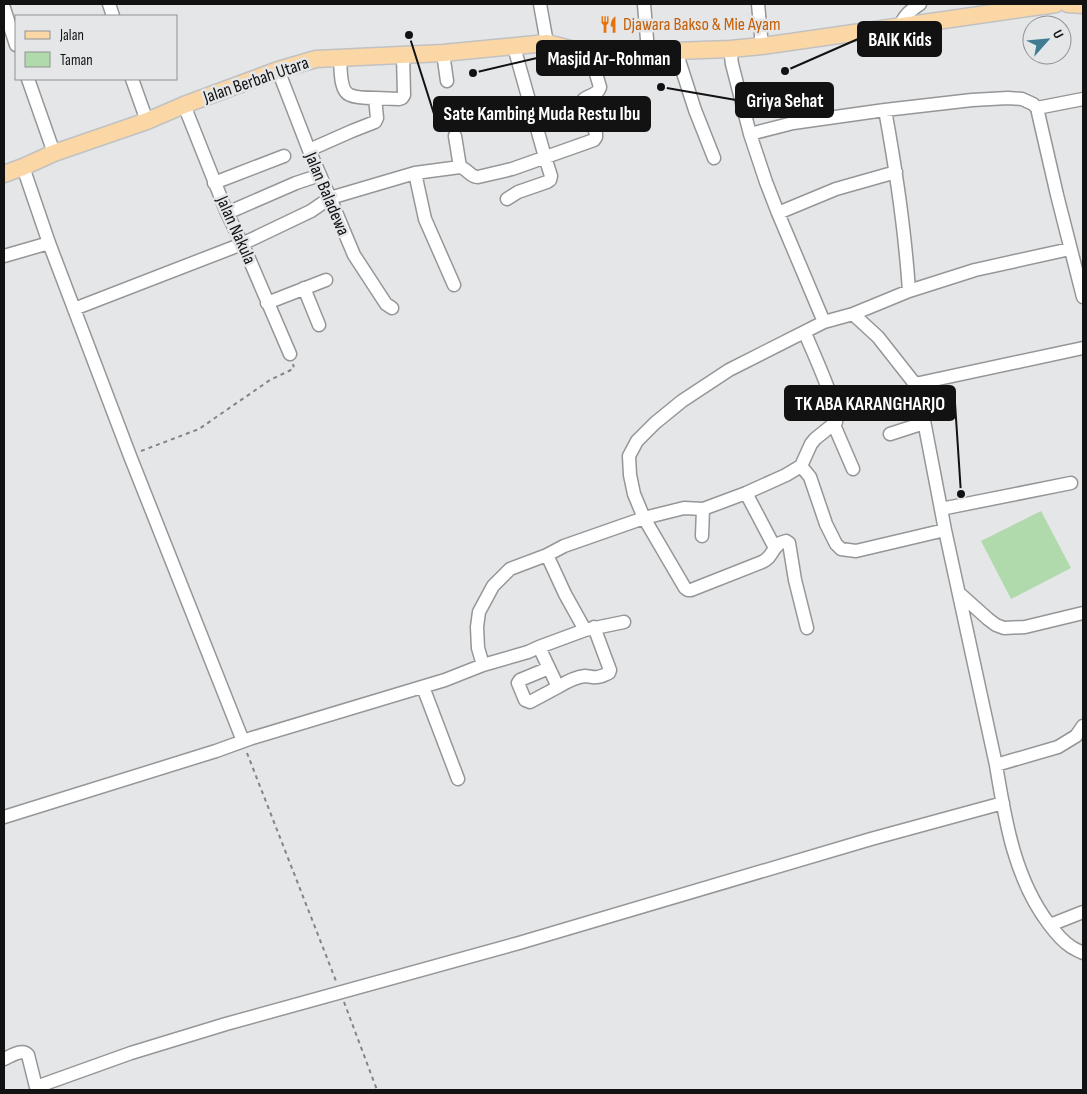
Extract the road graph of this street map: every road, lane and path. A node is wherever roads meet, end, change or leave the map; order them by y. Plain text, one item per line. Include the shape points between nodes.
1 (540, 4) edge
2 (644, 4) edge
3 (758, 4) edge
4 (920, 4) edge
5 (1056, 4) edge
6 (1068, 4) edge
7 (1083, 6) edge
8 (4, 8) edge
9 (900, 26) junction
10 (15, 42) edge
11 (547, 44) junction
12 (762, 46) junction
13 (514, 47) junction
14 (730, 49) junction
15 (648, 51) junction
16 (676, 51) junction
17 (443, 53) junction
18 (590, 54) junction
19 (403, 55) junction
20 (340, 57) junction
21 (278, 70) junction
22 (28, 80) edge
23 (132, 80) edge
24 (447, 81) dead end
25 (375, 98) junction
26 (1083, 99) edge
27 (184, 105) junction
28 (1037, 108) junction
29 (885, 110) junction
30 (147, 121) junction
31 (750, 134) junction
32 (455, 136) dead end
33 (308, 150) junction
34 (54, 153) junction
35 (284, 156) dead end
36 (545, 157) junction
37 (714, 158) dead end
38 (23, 167) junction
39 (460, 167) junction
40 (896, 172) junction
41 (415, 173) junction
42 (4, 174) edge
43 (320, 175) junction
44 (214, 183) junction
45 (330, 198) junction
46 (507, 199) dead end
47 (227, 213) junction
48 (778, 213) junction
49 (49, 243) junction
50 (242, 244) junction
51 (1076, 255) edge
52 (4, 256) edge
53 (326, 280) dead end
54 (454, 285) dead end
55 (304, 288) junction
56 (909, 291) junction
57 (1083, 297) edge
58 (267, 302) junction
59 (392, 308) dead end
60 (74, 309) junction
61 (853, 314) junction
62 (824, 322) junction
63 (318, 325) dead end
64 (805, 333) junction
65 (1083, 348) edge
66 (290, 354) joint
67 (916, 384) junction
68 (924, 423) junction
69 (834, 425) junction
70 (890, 434) dead end
71 (130, 456) junction
72 (802, 466) junction
73 (853, 469) dead end
74 (1071, 484) dead end
75 (746, 492) junction
76 (703, 509) junction
77 (941, 510) junction
78 (644, 518) junction
79 (945, 530) junction
80 (702, 536) dead end
81 (775, 548) junction
82 (547, 555) junction
83 (958, 592) junction
84 (1083, 613) edge
85 (624, 622) dead end
86 (807, 628) dead end
87 (590, 629) junction
88 (539, 646) junction
89 (483, 665) junction
90 (549, 668) junction
91 (422, 687) junction
92 (558, 687) junction
93 (1083, 726) edge
94 (243, 741) junction
95 (996, 765) junction
96 (458, 779) dead end
97 (1002, 803) junction
98 (4, 817) edge
99 (1083, 912) edge
100 (1050, 925) junction
101 (1083, 953) edge
102 (341, 993) junction
103 (4, 1059) edge
104 (377, 1090) edge

1 - 11 street
2 - 15 street
3 - 12 street
4 - 9 street via 903,18
5 - 9 main road, Jalan Berbah Utara
6 - 7 main road
8 - 10 street
9 - 12 main road, Jalan Berbah Utara
11 - 13 main road, Jalan Berbah Utara
11 - 18 main road, Jalan Berbah Utara
12 - 14 main road, Jalan Berbah Utara
13 - 17 main road, Jalan Berbah Utara
13 - 36 street
14 - 16 main road, Jalan Berbah Utara
14 - 31 street
15 - 16 main road, Jalan Berbah Utara
15 - 18 main road, Jalan Berbah Utara
16 - 37 street
17 - 19 main road, Jalan Berbah Utara
17 - 24 street
18 - 36 street via 600,87 584,102 596,137
19 - 20 main road, Jalan Berbah Utara
19 - 25 street via 403,96 399,99
20 - 21 main road, Jalan Berbah Utara via 316,59
20 - 25 street via 346,92 350,96
21 - 27 main road, Jalan Berbah Utara
21 - 33 street, Jalan Baladewa
22 - 34 street
23 - 30 street
25 - 33 street via 375,122
26 - 28 street
27 - 30 main road, Jalan Berbah Utara
27 - 44 street, Jalan Nakula
28 - 29 street via 1028,101 1008,98
28 - 51 street
29 - 31 street via 793,123
29 - 40 street
30 - 34 main road, Jalan Berbah Utara
31 - 48 street
32 - 39 street
33 - 43 street, Jalan Baladewa
34 - 38 main road, Jalan Berbah Utara
35 - 44 street
36 - 39 street via 478,177
36 - 46 street via 552,176 550,180
38 - 42 main road, Jalan Berbah Utara
38 - 49 street
39 - 41 street
40 - 48 street via 836,189
40 - 56 street
41 - 45 street
41 - 54 street via 425,219
43 - 45 street, Jalan Baladewa
43 - 47 street
44 - 47 street, Jalan Nakula
45 - 50 street via 311,211
45 - 59 street, Jalan Baladewa via 354,255 386,304
47 - 50 street, Jalan Nakula
48 - 62 street
49 - 52 street
49 - 60 street
50 - 58 street, Jalan Nakula
50 - 60 street
51 - 56 street via 975,270
51 - 57 street
53 - 55 street
55 - 58 street
55 - 63 street
56 - 61 street
58 - 66 street, Jalan Nakula
60 - 71 street
61 - 62 street
61 - 67 street via 878,337
62 - 64 street
64 - 69 street via 833,402 838,419
64 - 78 street via 729,370 682,401 637,441 629,456 630,475
65 - 67 street
66 - 71 path via 293,369 270,380 199,429
67 - 68 street
68 - 70 street
68 - 77 street
69 - 72 street via 811,444
69 - 73 street
71 - 94 street
72 - 75 street
72 - 79 street via 810,477 826,524 841,549 856,551
74 - 77 street
75 - 76 street
75 - 81 street
76 - 78 street via 684,508
76 - 80 street
77 - 79 street
78 - 81 street via 688,590 762,562
78 - 82 street
79 - 83 street
81 - 86 street via 780,543 789,543
82 - 87 street via 565,594
82 - 89 street via 510,569 493,586 483,603 477,627
83 - 84 street via 988,619 1004,628 1025,627
83 - 95 street
85 - 87 street
87 - 88 street
87 - 92 street via 609,673 596,678 581,677
88 - 89 street
88 - 90 street
89 - 91 street
90 - 92 street
90 - 92 street via 520,680 518,683 525,700 530,702
91 - 94 street
91 - 96 street
93 - 95 street via 1076,736 1058,747
94 - 98 street
94 - 102 path
95 - 97 street
97 - 100 street via 1023,877
97 - 102 street
99 - 100 street
100 - 101 street via 1057,935
102 - 103 street via 131,1053 36,1087 26,1052
102 - 104 path

